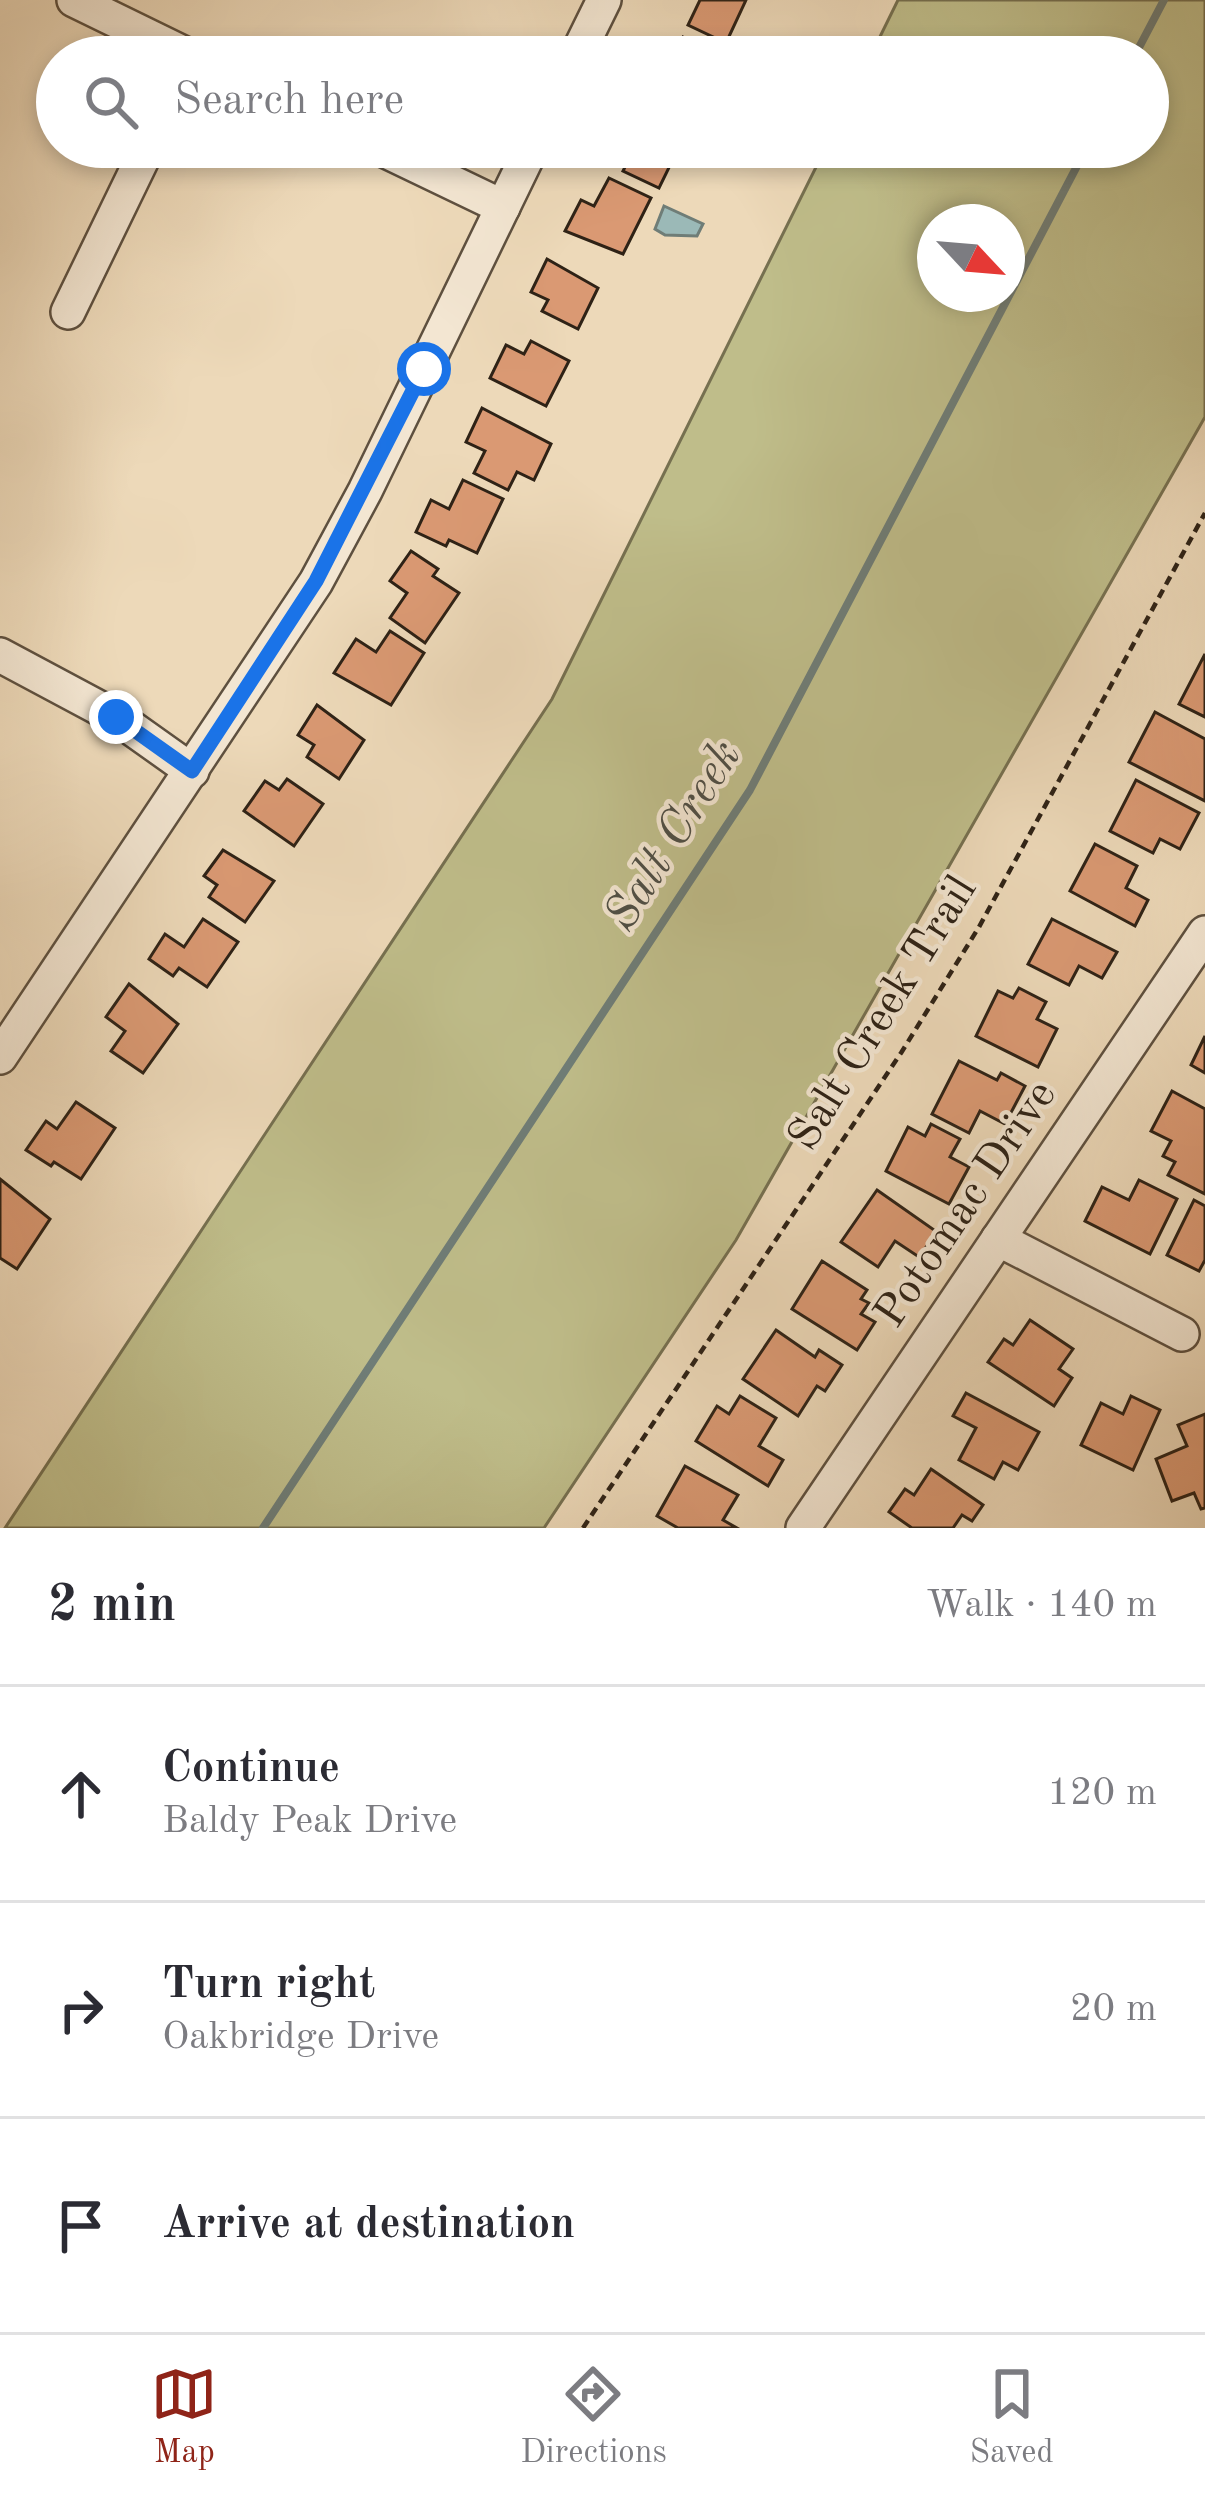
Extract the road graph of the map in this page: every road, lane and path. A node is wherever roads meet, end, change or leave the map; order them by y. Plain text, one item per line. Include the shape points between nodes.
1 (74, 0) edge
2 (604, 0) edge
3 (148, 36) edge
4 (586, 36) edge
5 (138, 168) edge
6 (421, 168) edge
7 (522, 168) edge
8 (502, 207) junction
9 (68, 312) dead end
10 (1205, 513) edge
11 (0, 655) edge
12 (192, 771) junction
13 (1204, 938) edge
14 (1, 1055) edge
15 (998, 1239) junction
16 (1182, 1334) dead end
17 (584, 1528) edge
18 (802, 1528) edge

1 - 3 street
2 - 4 street
5 - 9 street
6 - 8 street
7 - 8 street
8 - 12 street via 334,551
10 - 17 path, Salt Creek Trail via 979,927
11 - 12 street via 116,717
12 - 14 street
13 - 15 street, Potomac Drive
15 - 16 street
15 - 18 street, Potomac Drive

